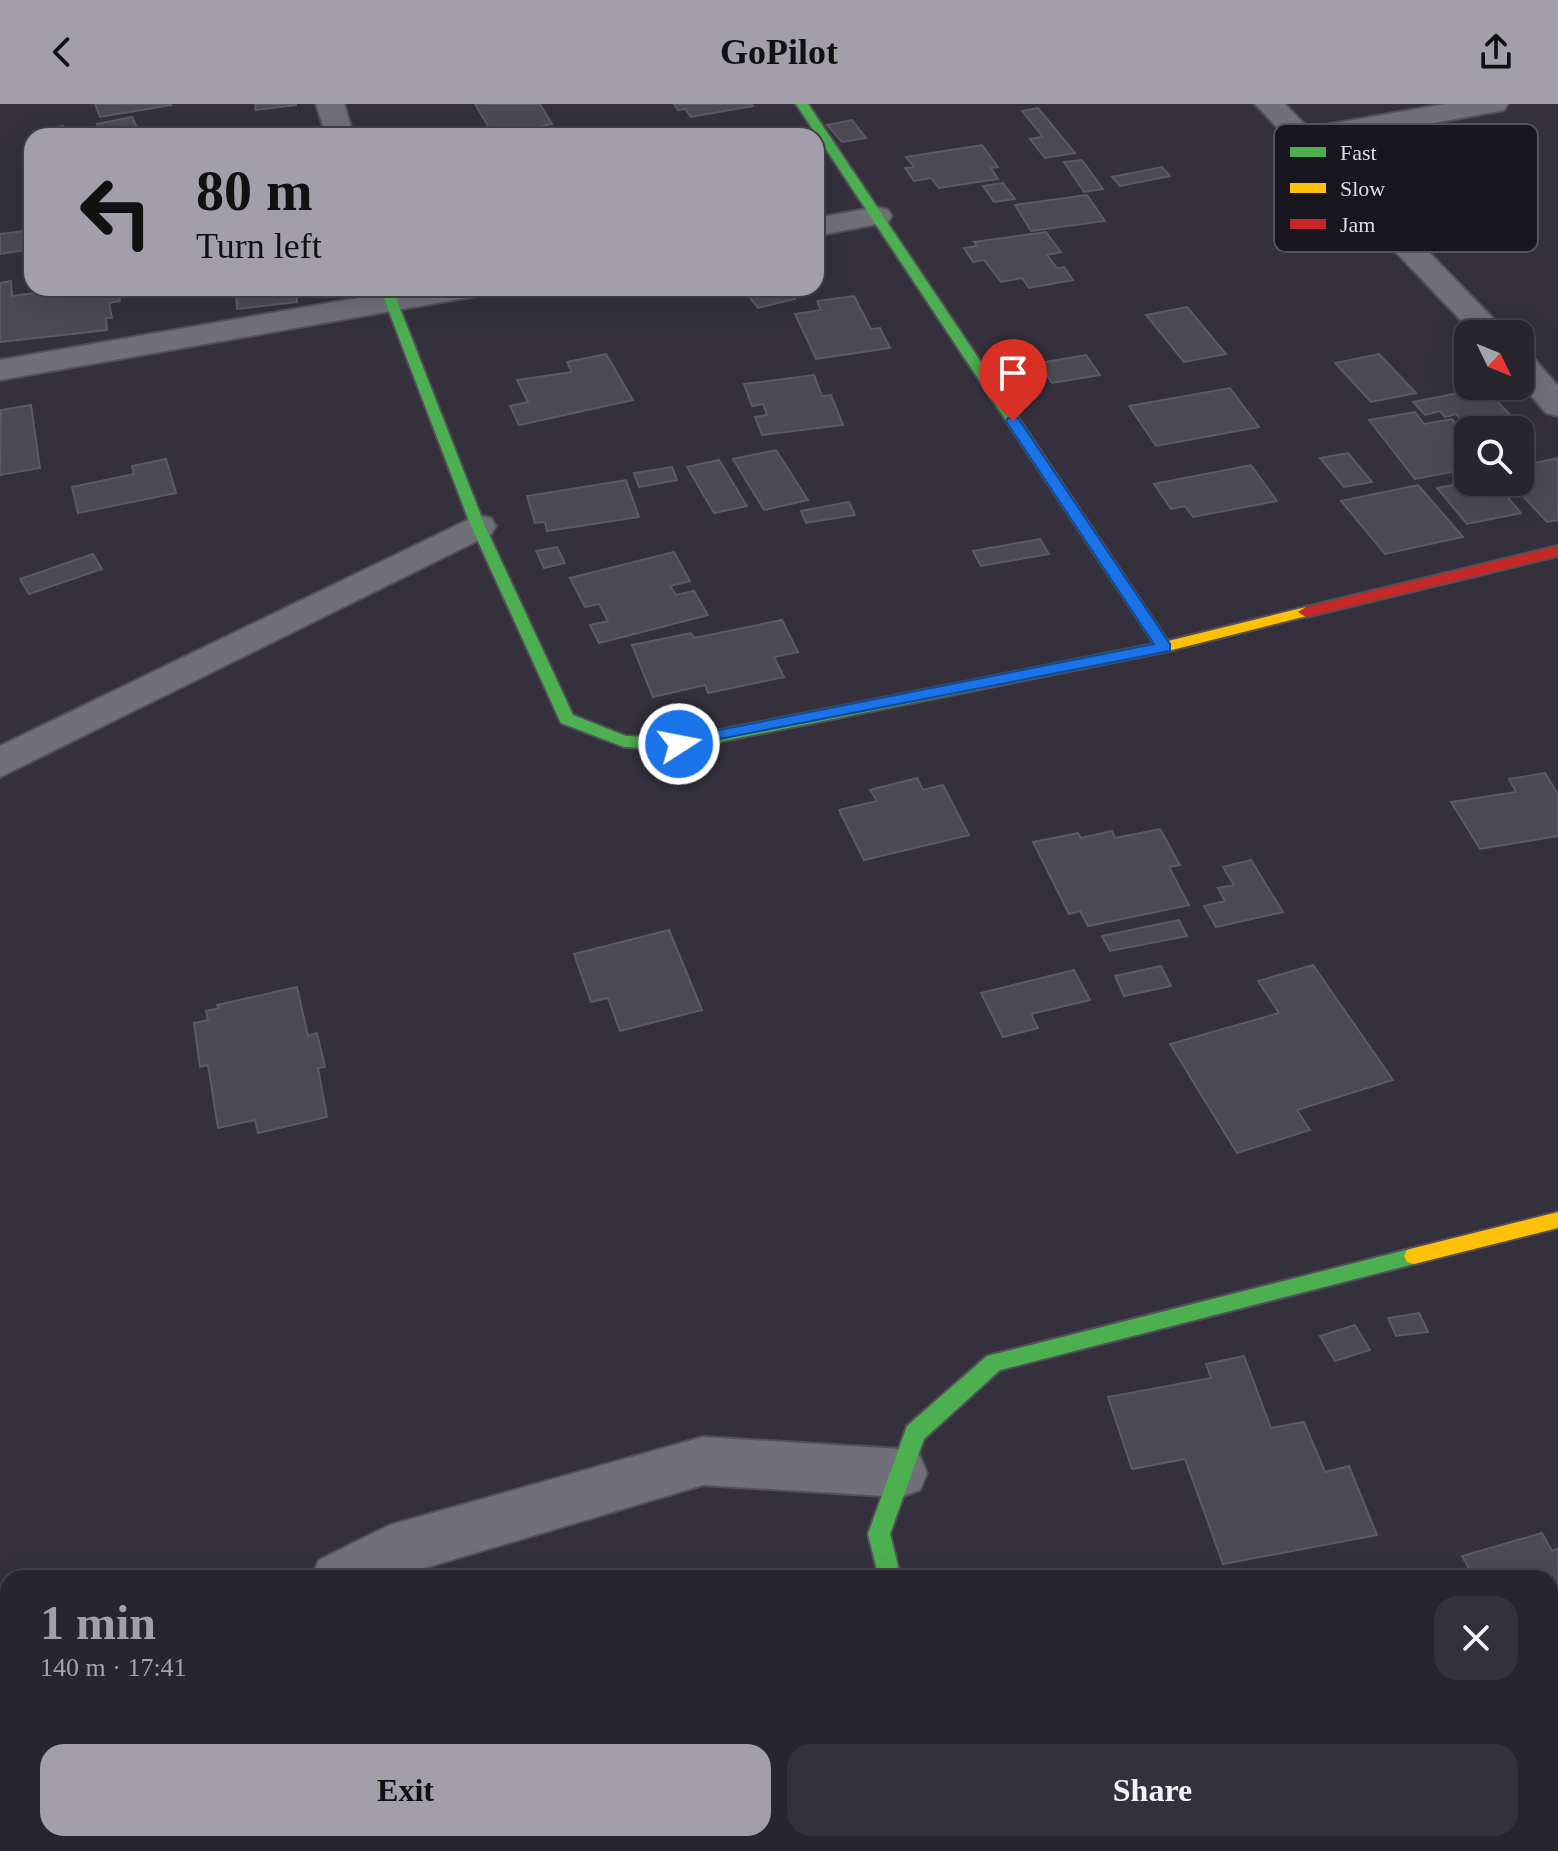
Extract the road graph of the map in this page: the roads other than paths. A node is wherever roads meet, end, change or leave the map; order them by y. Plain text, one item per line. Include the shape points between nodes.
1 (330, 104) edge
2 (802, 104) edge
3 (1269, 104) edge
4 (1494, 104) edge
5 (1287, 124) edge
6 (1380, 124) edge
7 (338, 128) edge
8 (818, 128) edge
9 (824, 137) edge
10 (877, 216) junction
11 (824, 226) edge
12 (1412, 252) edge
13 (383, 296) edge
14 (388, 296) edge
15 (1478, 320) edge
16 (0, 370) edge
17 (1534, 379) edge
18 (1558, 406) edge
19 (478, 526) junction
20 (1558, 551) edge
21 (1164, 647) junction
22 (0, 763) edge
23 (1558, 1220) edge
24 (901, 1473) junction
25 (353, 1570) edge
26 (888, 1570) edge

1 - 7 street
2 - 8 street
3 - 5 street
4 - 6 street
9 - 10 street
10 - 11 street
10 - 21 street
12 - 15 street
13 - 16 street
14 - 19 street
17 - 18 street
19 - 21 street via 567,719 624,741 679,744
19 - 22 street
20 - 21 street
23 - 24 street via 994,1362 915,1433
24 - 25 street via 703,1461 390,1550
24 - 26 street via 879,1534

